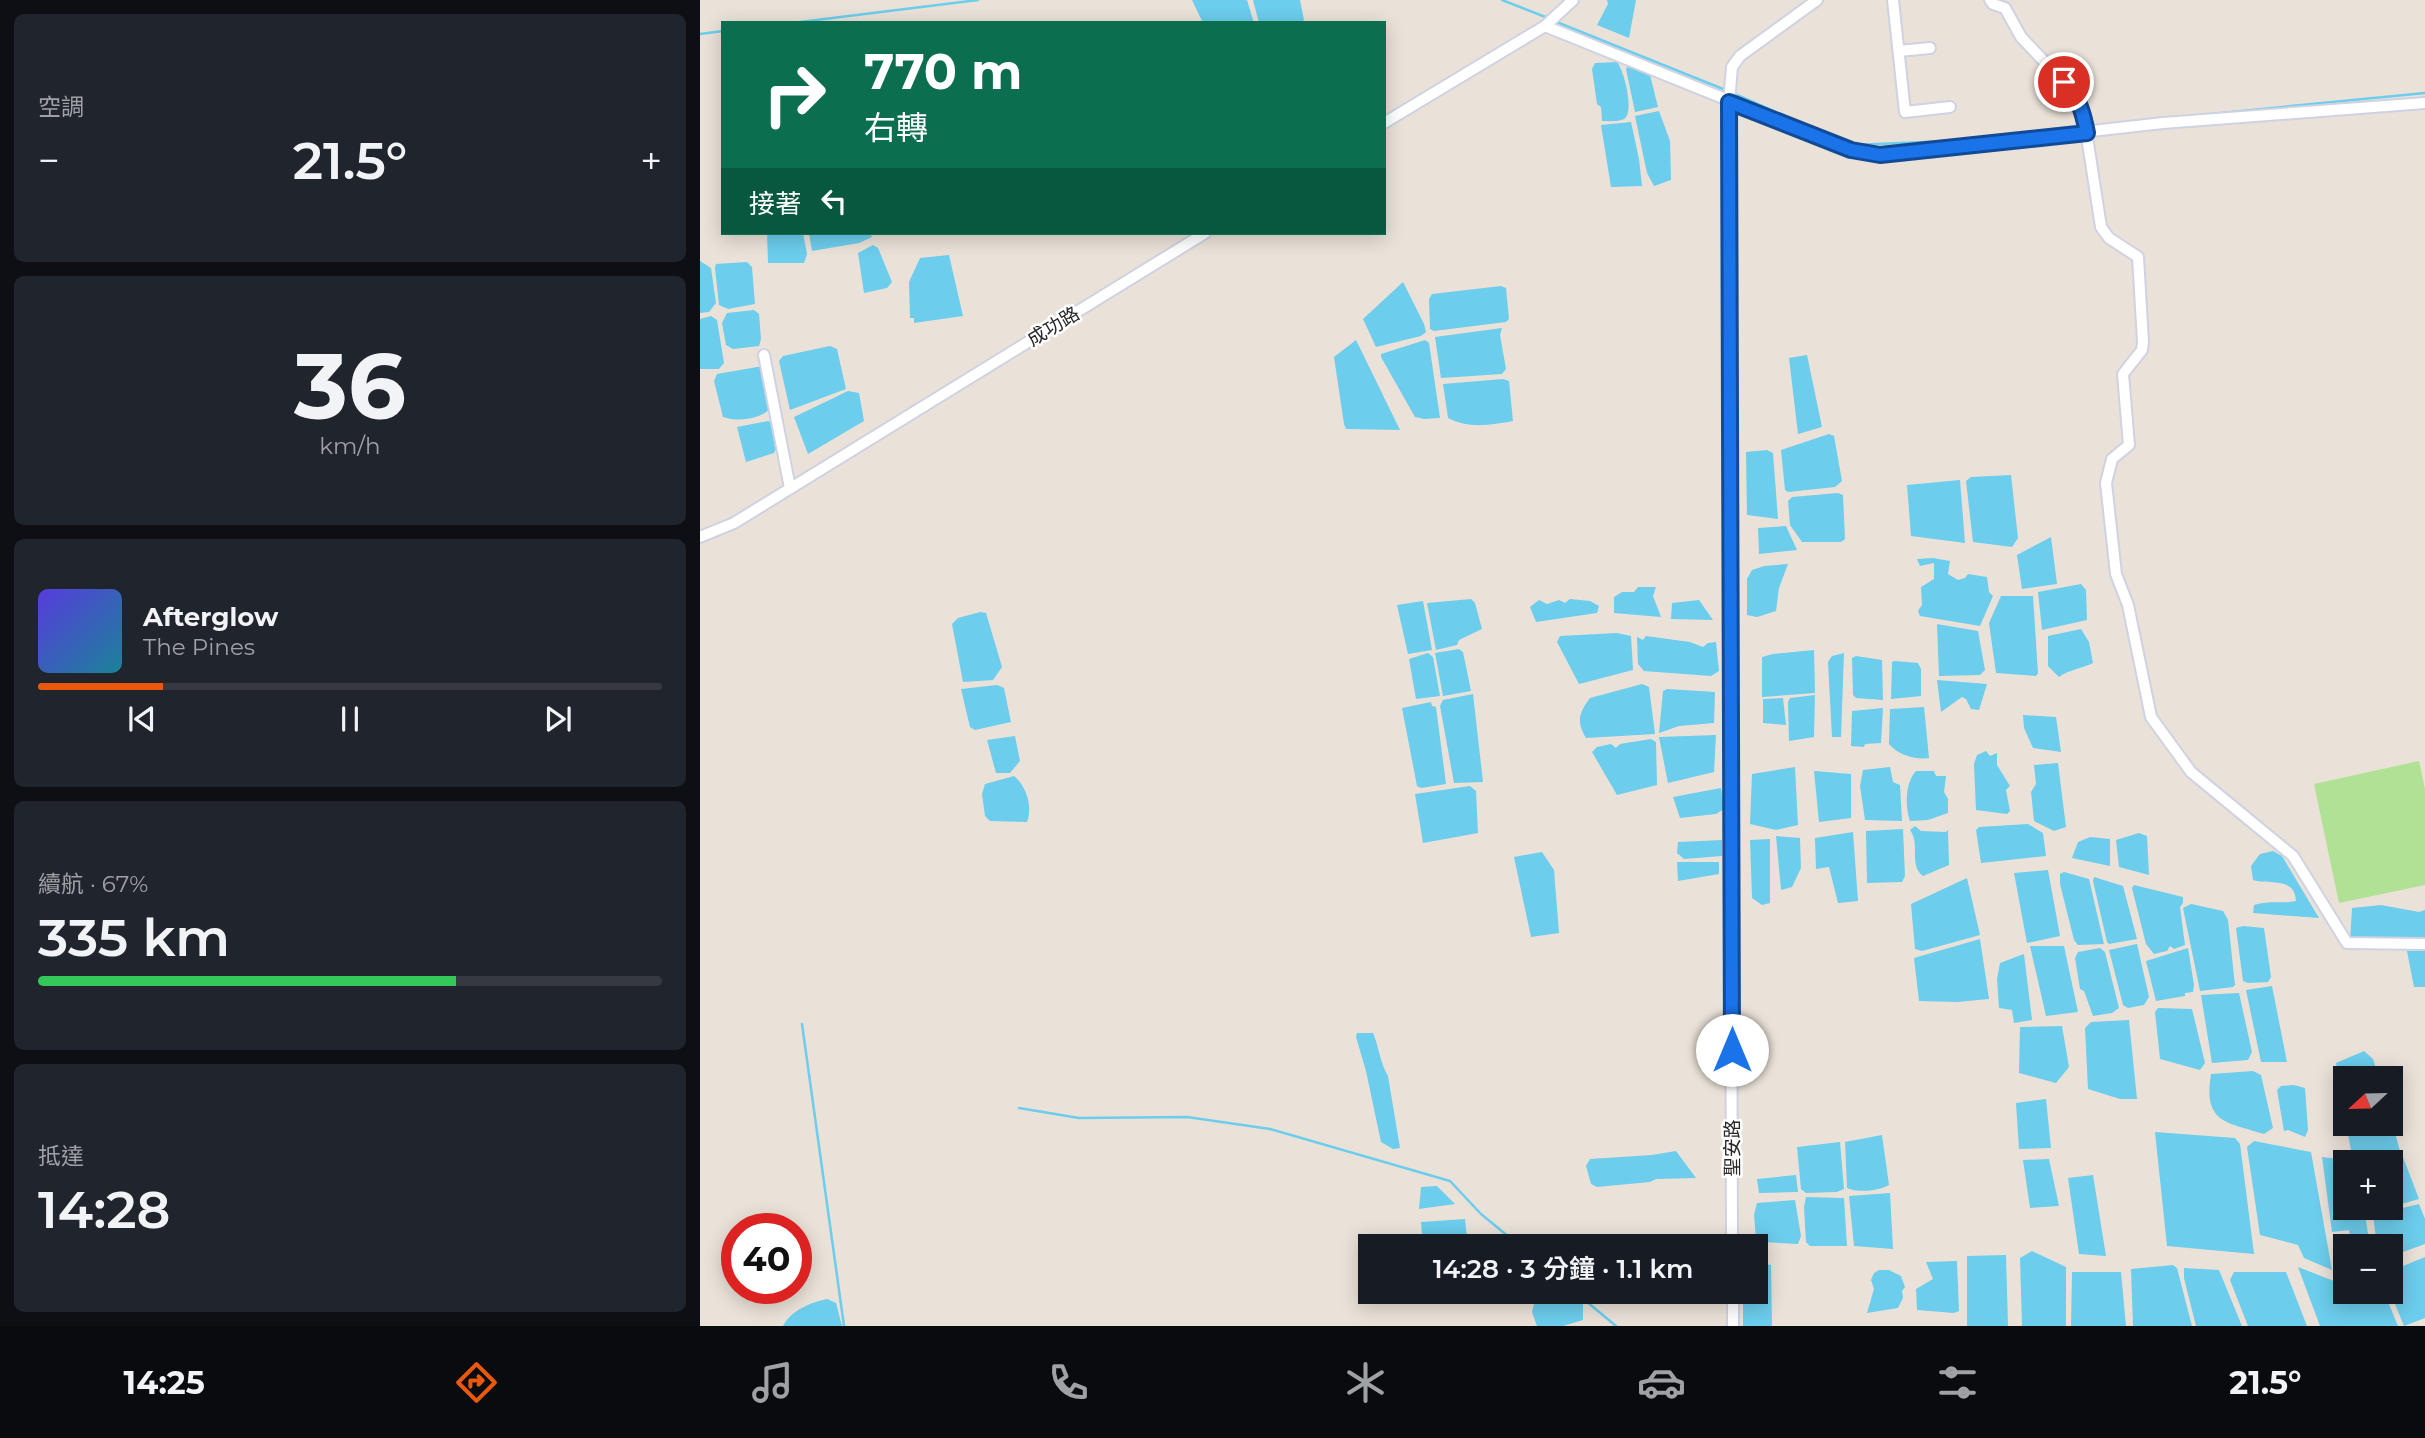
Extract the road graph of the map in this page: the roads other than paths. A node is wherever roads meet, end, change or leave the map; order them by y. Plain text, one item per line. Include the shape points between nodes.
1 (1573, 0) edge
2 (1817, 0) edge
3 (1894, 0) edge
4 (1990, 0) edge
5 (1550, 22) junction
6 (1930, 48) dead end
7 (1899, 51) junction
8 (1729, 102) junction
9 (2425, 103) edge
10 (1950, 107) dead end
11 (1386, 122) edge
12 (2086, 129) junction
13 (1202, 235) edge
14 (764, 355) dead end
15 (790, 488) junction
16 (700, 537) edge
17 (2425, 944) edge
18 (1732, 1234) edge
19 (1732, 1304) edge
20 (1733, 1326) edge

1 - 5 street
2 - 8 street, 聖安路 via 1740,56 1732,67
3 - 7 street
4 - 12 street via 2005,8 2021,37 2075,94
5 - 8 street
5 - 11 street
6 - 7 street
7 - 10 street via 1905,112
8 - 12 street via 1851,150 1880,155
8 - 18 street, 聖安路
9 - 12 street
12 - 17 street via 2101,227 2109,238 2138,257 2143,342 2123,374 2129,445 2112,459 2106,483 2116,574 2128,604 2151,717 2191,772 2293,856 2347,943
13 - 15 street, 成功路
14 - 15 street
15 - 16 street, 成功路 via 734,523
19 - 20 street

